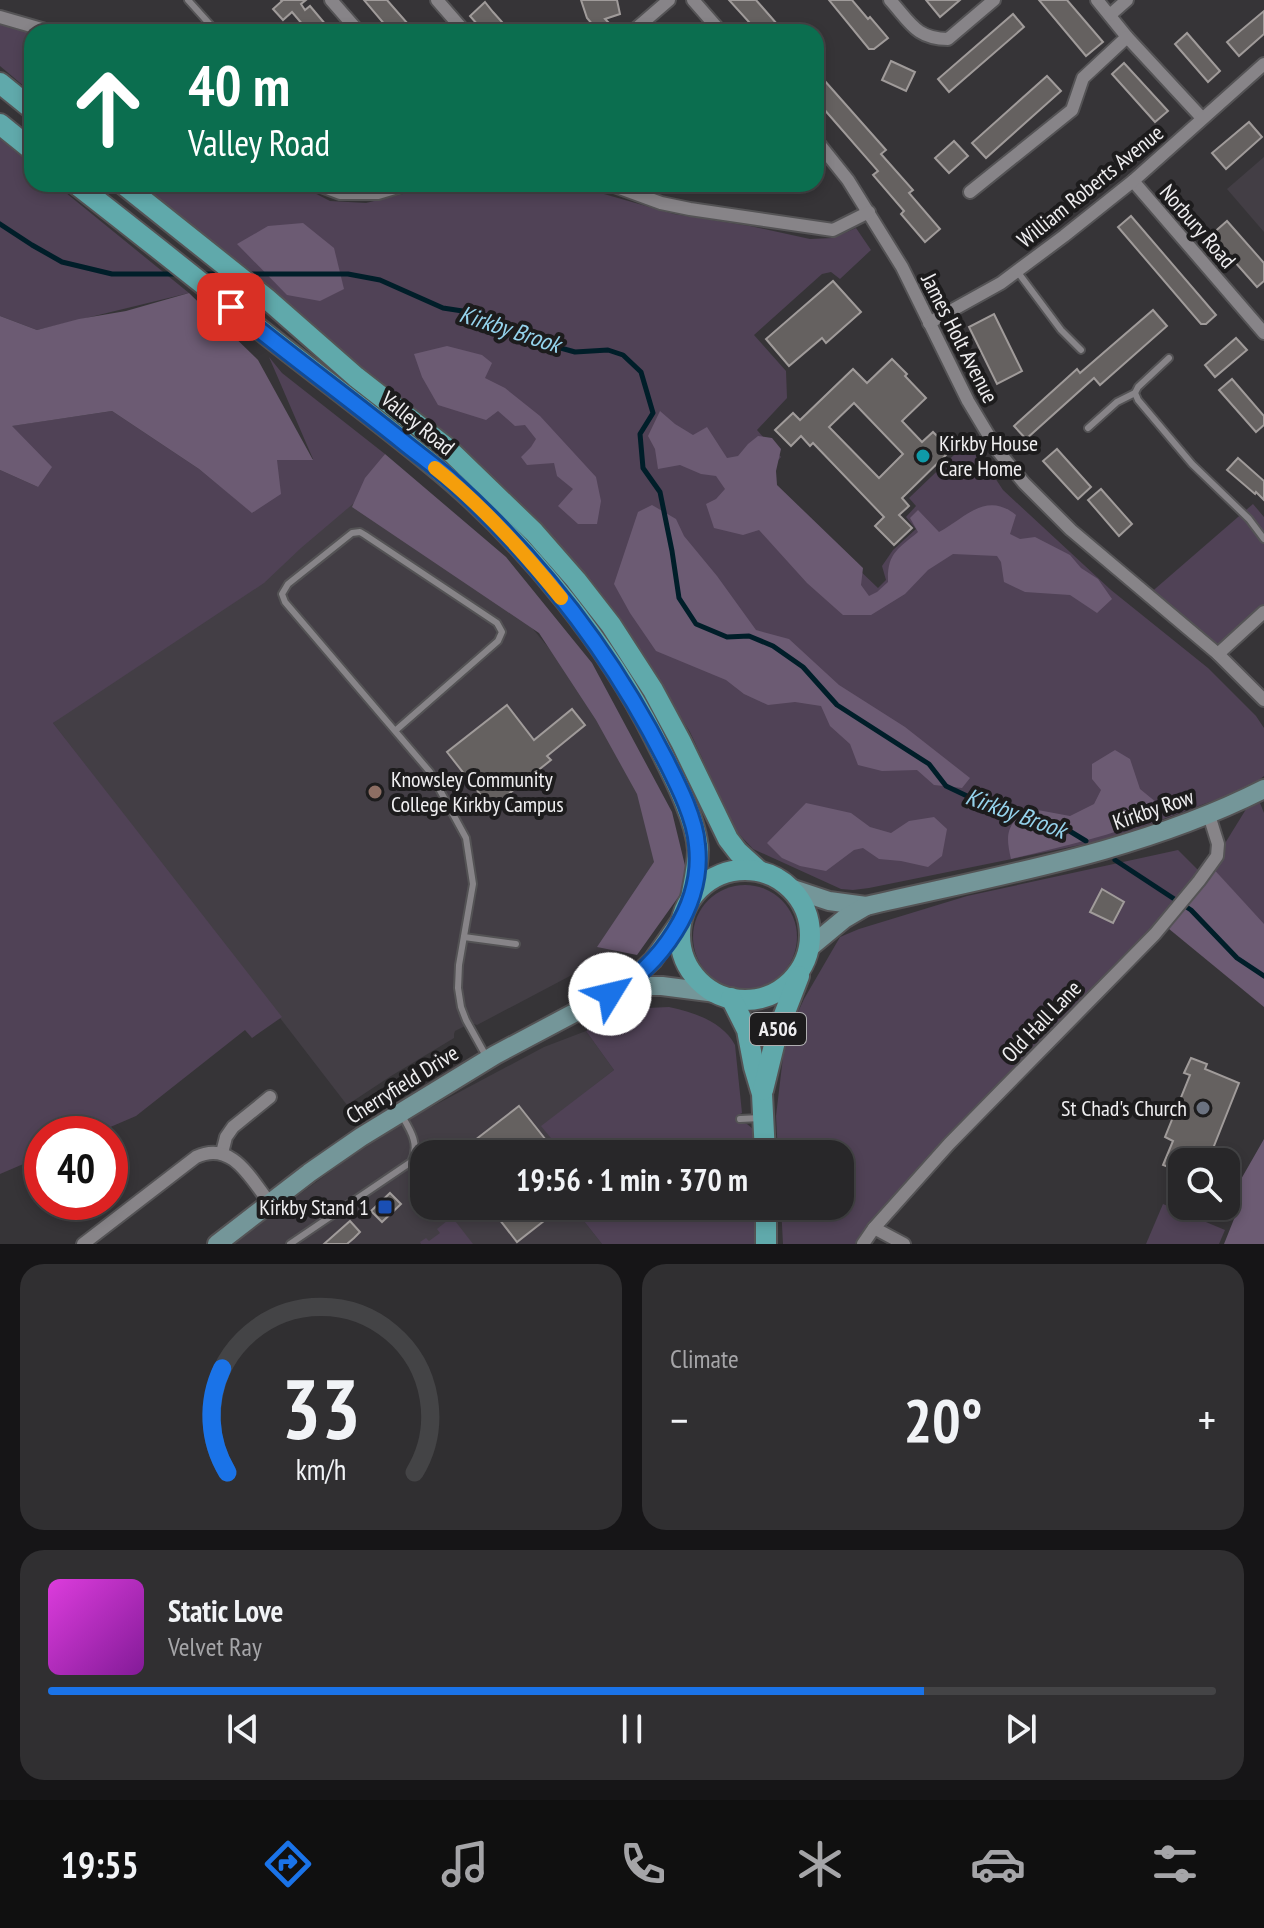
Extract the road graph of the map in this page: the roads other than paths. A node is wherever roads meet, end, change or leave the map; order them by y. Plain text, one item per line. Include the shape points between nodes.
1 (188, 0) edge
2 (331, 0) edge
3 (437, 0) edge
4 (669, 0) edge
5 (693, 0) edge
6 (890, 0) edge
7 (994, 0) edge
8 (1097, 0) edge
9 (1127, 0) edge
10 (1110, 15) junction
11 (0, 17) edge
12 (24, 24) edge
13 (210, 24) edge
14 (352, 24) edge
15 (458, 24) edge
16 (641, 24) edge
17 (714, 24) edge
18 (1127, 37) junction
19 (1264, 64) edge
20 (0, 83) edge
21 (24, 102) edge
22 (1202, 118) junction
23 (0, 124) edge
24 (24, 144) edge
25 (824, 149) edge
26 (1133, 181) junction
27 (86, 192) edge
28 (133, 192) edge
29 (337, 192) edge
30 (381, 192) edge
31 (631, 192) edge
32 (970, 192) dead end
33 (869, 212) junction
34 (1017, 271) junction
35 (929, 323) junction
36 (1264, 333) edge
37 (1081, 350) dead end
38 (1169, 358) dead end
39 (1135, 393) junction
40 (1088, 428) dead end
41 (1264, 539) edge
42 (1264, 612) edge
43 (1218, 654) junction
44 (1264, 700) edge
45 (395, 731) junction
46 (1264, 789) edge
47 (1209, 815) junction
48 (759, 871) junction
49 (790, 888) junction
50 (866, 906) junction
51 (687, 908) junction
52 (464, 937) junction
53 (516, 944) dead end
54 (806, 957) junction
55 (625, 986) junction
56 (723, 996) junction
57 (488, 1060) junction
58 (762, 1094) junction
59 (270, 1097) dead end
60 (400, 1113) junction
61 (764, 1117) junction
62 (740, 1119) dead end
63 (765, 1140) edge
64 (222, 1153) junction
65 (269, 1202) junction
66 (766, 1220) edge
67 (874, 1228) junction
68 (83, 1244) edge
69 (217, 1244) edge
70 (290, 1244) edge
71 (766, 1244) edge
72 (863, 1244) edge
73 (904, 1244) edge

1 - 13 lane
2 - 14 street
3 - 15 street
4 - 16 street
5 - 17 street
6 - 7 street via 919,32 948,39
8 - 10 street
9 - 10 street
10 - 18 street
11 - 12 street
18 - 22 street
18 - 32 street via 1083,78 1072,110
19 - 22 street, William Roberts Avenue
20 - 21 main road
22 - 26 street, William Roberts Avenue
23 - 24 main road
25 - 33 street, James Holt Avenue
26 - 34 street, William Roberts Avenue
26 - 36 street, Norbury Road
27 - 51 main road, Valley Road / A506 via 453,482 521,549 605,654 641,712 686,806 698,847
28 - 48 main road, Valley Road via 447,448 534,532 611,625 653,690 728,839
29 - 30 street
31 - 33 street via 690,209 833,230
33 - 35 street, James Holt Avenue
34 - 35 street, William Roberts Avenue
34 - 37 lane
35 - 43 street, James Holt Avenue via 968,401 1024,483 1071,530
38 - 39 lane
39 - 40 lane
39 - 41 lane via 1192,464
42 - 43 street
43 - 44 street, James Holt Avenue
45 - 45 lane via 282,594 352,533 360,532 384,547 497,623 502,632
45 - 52 lane via 430,772 466,838 473,884
46 - 47 street, Kirkby Row
47 - 50 street, Kirkby Row via 1094,853
47 - 67 street, Old Hall Lane via 1217,856 1199,881 1155,934
48 - 49 main road
48 - 51 main road via 721,874 705,884
49 - 50 street, Kirkby Row
49 - 54 main road, A506 via 810,926
50 - 54 street, Kirkby Row via 844,919
51 - 55 street, Cherryfield Drive via 653,960
51 - 56 main road, A506 via 680,939 685,961 698,980
52 - 53 lane
52 - 57 lane via 461,1007
54 - 56 main road, A506 via 792,980 772,994 747,1000
54 - 58 main road, A506 via 777,1033
55 - 56 street, Cherryfield Drive via 692,988
55 - 57 street, Cherryfield Drive
56 - 58 main road, A506 via 747,1030
57 - 60 street, Cherryfield Drive
58 - 61 main road, A506
59 - 64 street via 233,1127
60 - 65 street, Cherryfield Drive
60 - 70 lane via 415,1142 411,1162
61 - 62 lane
61 - 63 main road, A506
64 - 65 street via 239,1164
64 - 68 street via 196,1157
65 - 69 street, Cherryfield Drive
66 - 71 main road
67 - 72 street, Old Hall Lane
67 - 73 street

